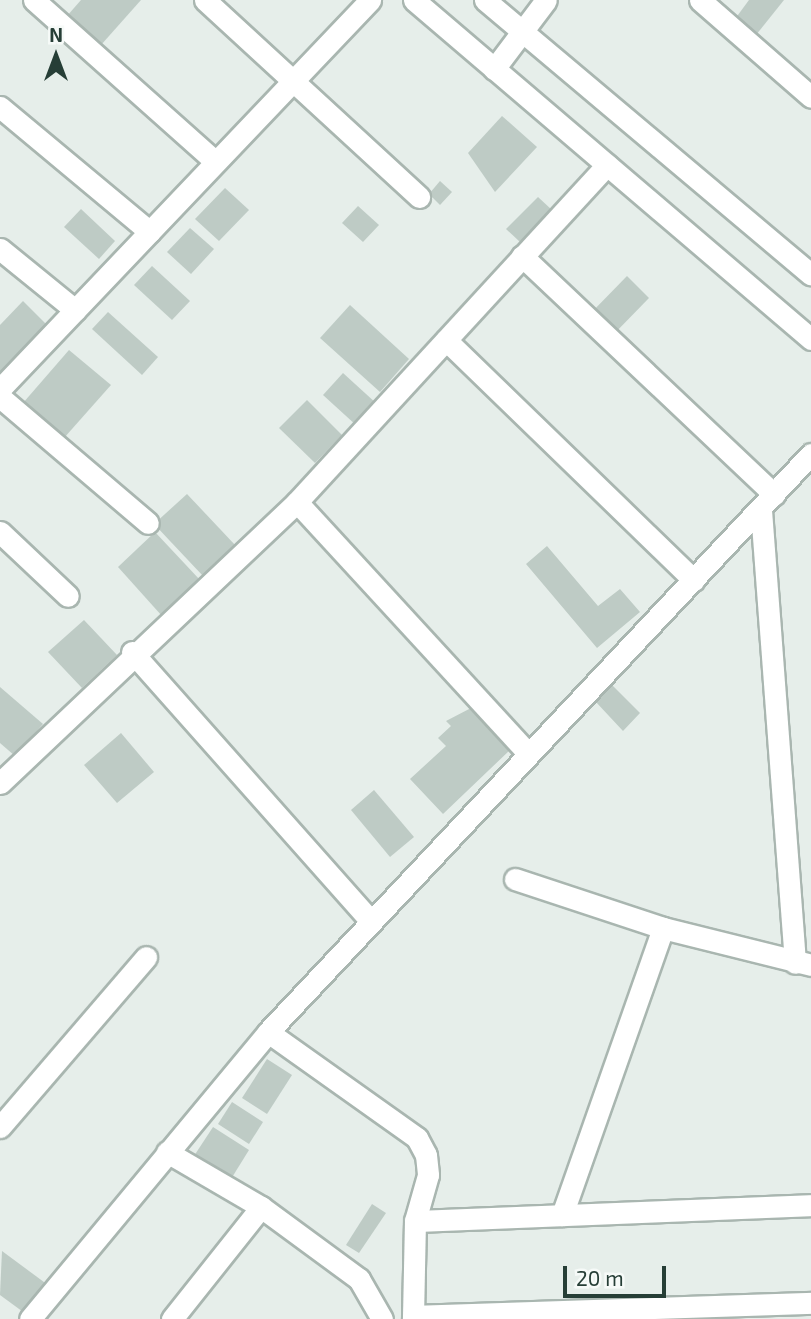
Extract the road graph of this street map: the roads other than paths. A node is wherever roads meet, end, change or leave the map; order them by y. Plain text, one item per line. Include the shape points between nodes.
1 (34, 0) edge
2 (205, 0) edge
3 (370, 0) edge
4 (414, 0) edge
5 (485, 0) edge
6 (546, 0) edge
7 (700, 0) edge
8 (515, 42) junction
9 (494, 69) junction
10 (295, 78) junction
11 (811, 97) edge
12 (0, 107) edge
13 (215, 161) junction
14 (607, 165) junction
15 (419, 197) dead end
16 (150, 232) junction
17 (0, 249) edge
18 (522, 256) junction
19 (811, 275) edge
20 (75, 310) junction
21 (811, 339) edge
22 (446, 340) junction
23 (0, 388) edge
24 (0, 397) edge
25 (811, 454) edge
26 (297, 502) junction
27 (767, 502) junction
28 (148, 523) dead end
29 (0, 532) edge
30 (694, 580) junction
31 (68, 596) dead end
32 (132, 652) junction
33 (528, 752) junction
34 (0, 783) edge
35 (515, 879) dead end
36 (372, 922) junction
37 (663, 928) junction
38 (146, 957) dead end
39 (803, 964) edge
40 (268, 1032) junction
41 (0, 1127) edge
42 (167, 1152) junction
43 (811, 1205) edge
44 (261, 1207) junction
45 (562, 1215) junction
46 (415, 1221) junction
47 (811, 1303) edge
48 (414, 1317) edge
49 (30, 1319) edge
50 (172, 1319) edge
51 (382, 1319) edge

1 - 13 street
2 - 10 street
3 - 10 street
4 - 9 street
5 - 8 street
6 - 8 street
7 - 11 street
8 - 9 street
8 - 19 street
9 - 14 street
10 - 13 street
10 - 15 street
12 - 16 street
13 - 16 street
14 - 18 street
14 - 21 street
16 - 20 street
17 - 20 street
18 - 22 street
18 - 27 street
20 - 23 street
22 - 26 street
22 - 30 street
24 - 28 street
25 - 27 street
26 - 32 street
26 - 33 street
27 - 30 street
27 - 39 street
29 - 31 street
30 - 33 street
32 - 34 street
32 - 36 street
33 - 36 street
35 - 37 street
36 - 40 street
37 - 39 street
37 - 45 street
38 - 41 street
40 - 42 street
40 - 46 street via 417,1138 428,1175
42 - 44 street
42 - 49 street
43 - 45 street
44 - 50 street
44 - 51 street via 359,1279
45 - 46 street
46 - 48 street
47 - 48 street

